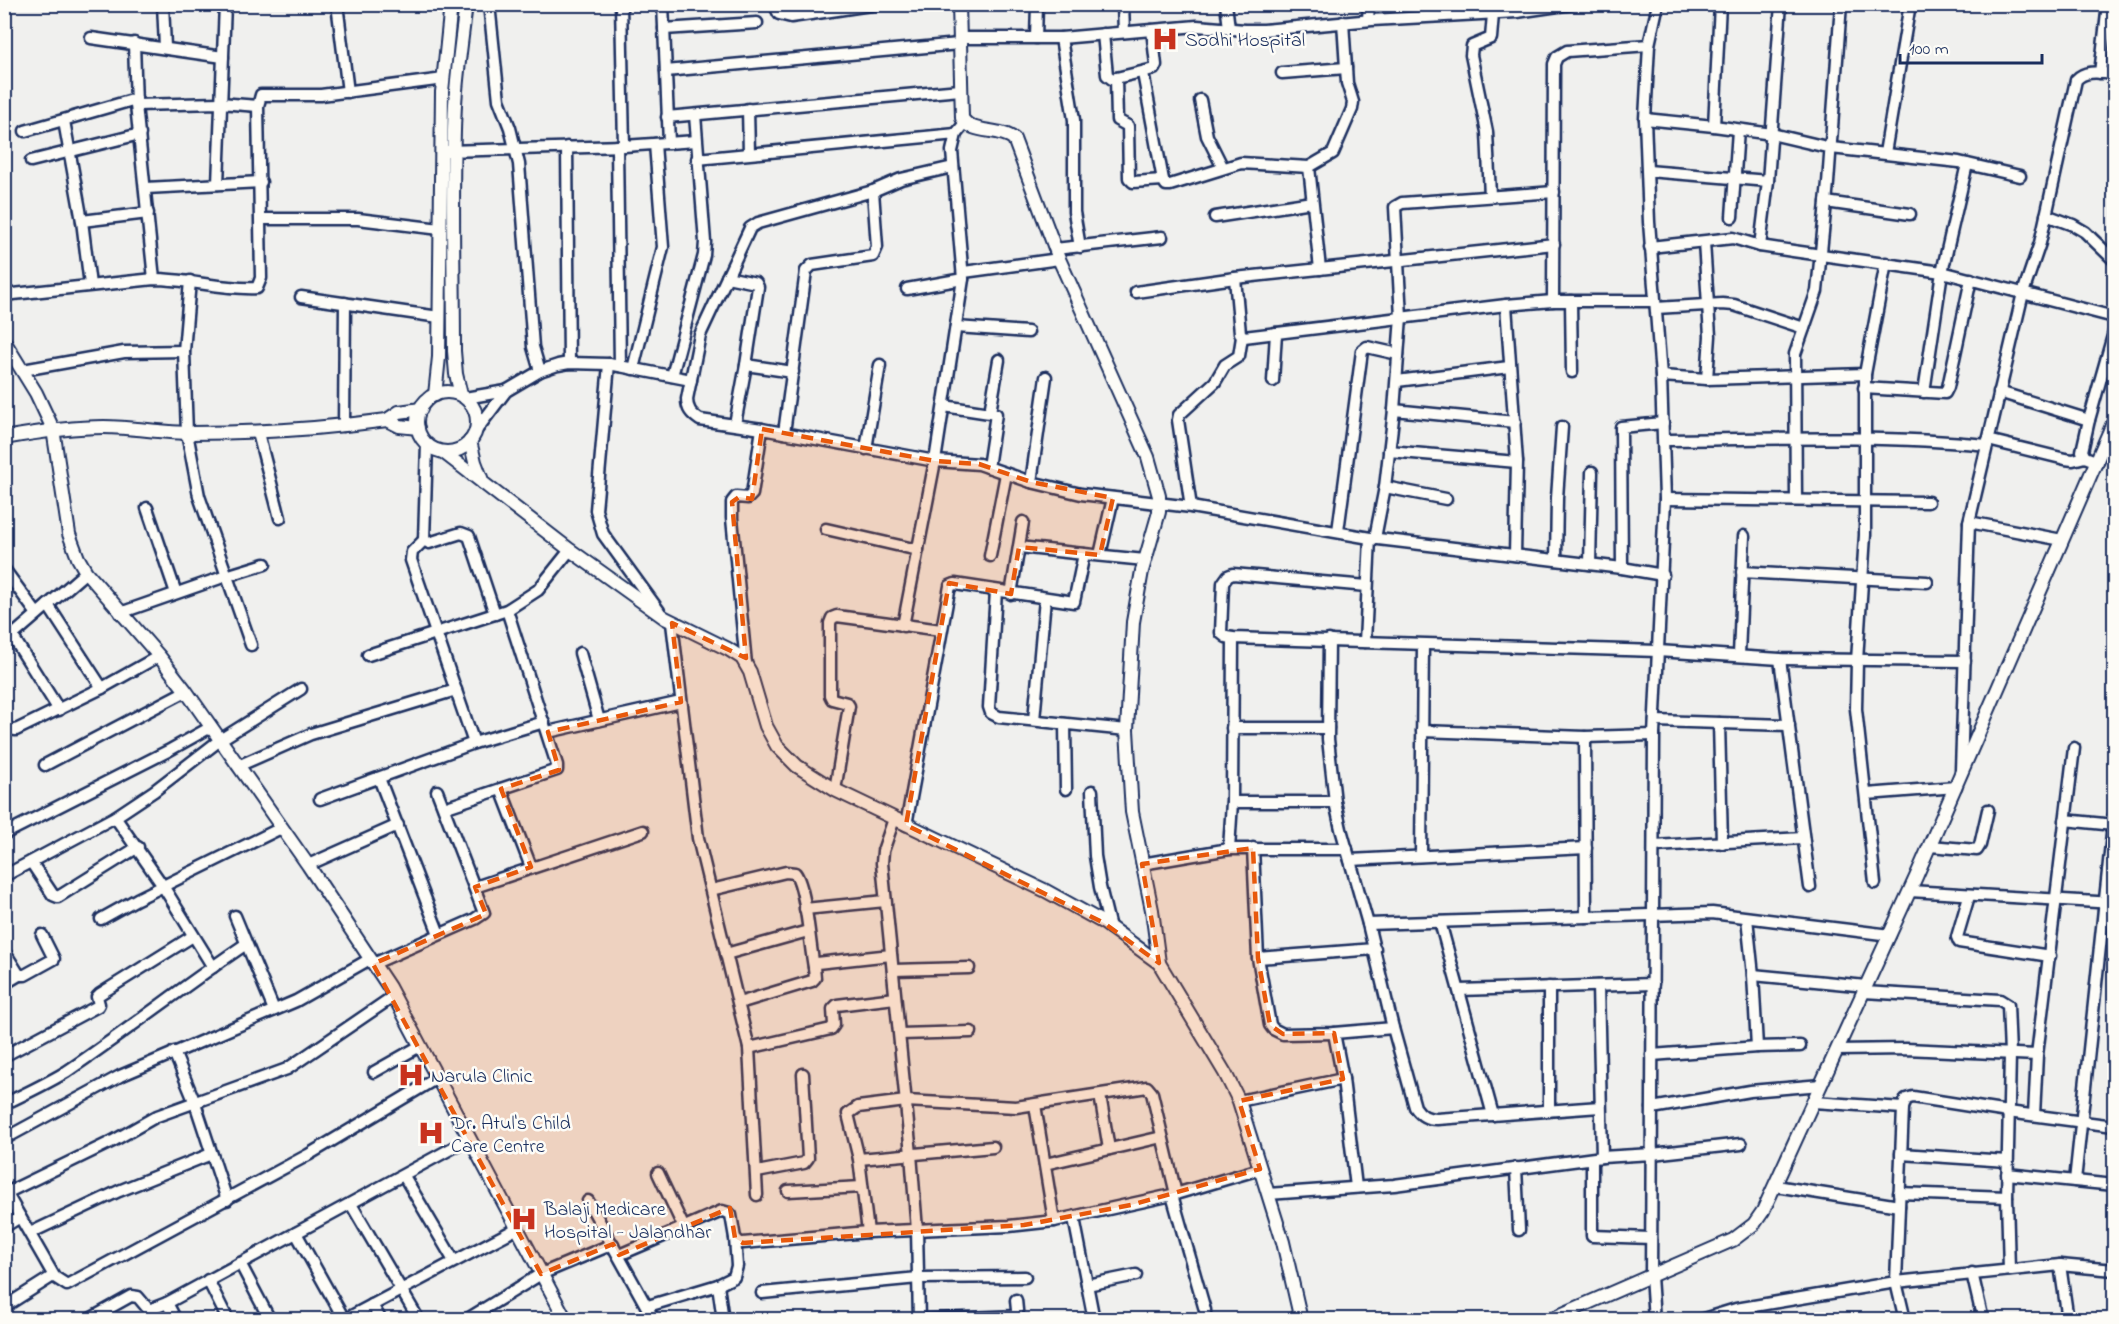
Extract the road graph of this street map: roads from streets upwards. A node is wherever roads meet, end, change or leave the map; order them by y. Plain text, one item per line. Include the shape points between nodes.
1 (163, 4) edge
2 (225, 4) edge
3 (337, 4) edge
4 (480, 4) edge
5 (489, 4) edge
6 (621, 4) edge
7 (663, 4) edge
8 (774, 4) edge
9 (877, 4) edge
10 (959, 4) edge
11 (1037, 4) edge
12 (1123, 4) edge
13 (1227, 4) edge
14 (1369, 4) edge
15 (1572, 4) edge
16 (1658, 4) edge
17 (1720, 4) edge
18 (1781, 4) edge
19 (1841, 4) edge
20 (1910, 4) edge
21 (2108, 4) edge
22 (451, 6) edge
23 (466, 6) edge
24 (838, 7) edge
25 (1517, 8) edge
26 (1500, 10) edge
27 (1368, 20) junction
28 (1343, 22) junction
29 (757, 23) dead end
30 (1229, 28) junction
31 (664, 29) junction
32 (1152, 30) junction
33 (1124, 32) junction
34 (1103, 34) junction
35 (92, 38) dead end
36 (1036, 38) junction
37 (1061, 38) junction
38 (959, 41) junction
39 (134, 43) junction
40 (1649, 45) junction
41 (165, 47) junction
42 (223, 57) junction
43 (1346, 68) junction
44 (666, 71) junction
45 (1143, 73) junction
46 (1282, 73) dead end
47 (2100, 73) junction
48 (2115, 74) edge
49 (1116, 78) junction
50 (444, 79) junction
51 (960, 90) junction
52 (348, 92) junction
53 (1200, 100) dead end
54 (136, 102) junction
55 (220, 103) junction
56 (258, 106) junction
57 (748, 109) junction
58 (694, 115) junction
59 (667, 117) junction
60 (1645, 119) junction
61 (64, 121) junction
62 (964, 123) junction
63 (1714, 126) junction
64 (1738, 129) junction
65 (25, 132) dead end
66 (140, 134) junction
67 (956, 134) junction
68 (1772, 134) junction
69 (696, 141) junction
70 (669, 143) junction
71 (655, 144) junction
72 (621, 146) junction
73 (567, 147) junction
74 (516, 148) junction
75 (1831, 148) junction
76 (70, 151) junction
77 (454, 151) junction
78 (441, 152) junction
79 (749, 153) junction
80 (1885, 153) junction
81 (697, 159) junction
82 (31, 161) dead end
83 (1967, 164) junction
84 (953, 167) junction
85 (1309, 167) junction
86 (1224, 168) junction
87 (1648, 171) junction
88 (2020, 176) dead end
89 (1163, 180) junction
90 (1735, 180) junction
91 (1768, 181) junction
92 (261, 182) junction
93 (218, 184) junction
94 (146, 188) junction
95 (873, 191) junction
96 (1554, 192) junction
97 (1490, 196) junction
98 (1312, 202) junction
99 (1826, 202) junction
100 (148, 213) junction
101 (1910, 214) dead end
102 (2046, 215) junction
103 (1215, 217) dead end
104 (1732, 217) dead end
105 (261, 219) junction
106 (82, 220) junction
107 (440, 229) junction
108 (1162, 237) dead end
109 (1704, 242) junction
110 (1554, 244) junction
111 (1760, 246) junction
112 (1080, 247) junction
113 (1650, 247) junction
114 (1057, 254) junction
115 (1821, 254) junction
116 (2115, 260) edge
117 (1398, 261) junction
118 (1886, 263) junction
119 (1320, 270) junction
120 (1942, 272) junction
121 (964, 275) junction
122 (727, 277) junction
123 (1235, 278) junction
124 (154, 279) junction
125 (1971, 279) junction
126 (190, 281) junction
127 (90, 285) junction
128 (907, 289) dead end
129 (1136, 292) dead end
130 (2023, 293) junction
131 (4, 295) edge
132 (301, 297) dead end
133 (1552, 301) junction
134 (1571, 301) junction
135 (345, 303) junction
136 (1655, 304) junction
137 (1506, 305) junction
138 (1708, 305) junction
139 (439, 316) junction
140 (1401, 316) junction
141 (2115, 317) edge
142 (956, 327) junction
143 (1804, 328) junction
144 (1028, 332) dead end
145 (2115, 332) edge
146 (1276, 333) junction
147 (1242, 337) junction
148 (4, 341) edge
149 (184, 351) junction
150 (1398, 354) junction
151 (999, 360) dead end
152 (569, 363) junction
153 (615, 365) junction
154 (746, 365) junction
155 (880, 365) dead end
156 (1509, 367) junction
157 (633, 369) junction
158 (23, 370) junction
159 (540, 371) junction
160 (793, 372) junction
161 (1572, 372) dead end
162 (1865, 374) junction
163 (672, 376) junction
164 (1661, 376) junction
165 (1046, 377) dead end
166 (1794, 377) junction
167 (1707, 379) junction
168 (691, 380) junction
169 (1273, 381) dead end
170 (1397, 381) junction
171 (1864, 388) junction
172 (507, 391) junction
173 (1924, 392) junction
174 (1999, 392) junction
175 (435, 395) junction
176 (463, 397) junction
177 (944, 406) junction
178 (421, 409) junction
179 (1394, 410) junction
180 (990, 412) junction
181 (387, 420) junction
182 (2089, 420) junction
183 (2115, 421) edge
184 (1515, 422) junction
185 (1663, 423) junction
186 (735, 424) junction
187 (344, 426) junction
188 (1562, 427) dead end
189 (418, 428) junction
190 (53, 429) junction
191 (762, 429) junction
192 (187, 433) junction
193 (258, 433) junction
194 (784, 433) junction
195 (473, 437) junction
196 (4, 438) edge
197 (1795, 439) junction
198 (1866, 439) junction
199 (1664, 440) junction
200 (1988, 442) junction
201 (427, 444) junction
202 (866, 449) junction
203 (1389, 451) junction
204 (443, 452) junction
205 (2085, 457) junction
206 (935, 461) junction
207 (1516, 462) junction
208 (2098, 462) junction
209 (988, 467) junction
210 (1592, 472) dead end
211 (1006, 474) junction
212 (1030, 482) junction
213 (484, 484) junction
214 (1385, 488) junction
215 (1113, 498) junction
216 (1446, 499) dead end
217 (1665, 499) junction
218 (1796, 500) junction
219 (1865, 501) junction
220 (1928, 502) dead end
221 (1159, 503) junction
222 (1191, 507) junction
223 (147, 508) dead end
224 (280, 518) dead end
225 (1023, 522) dead end
226 (1969, 522) junction
227 (826, 529) dead end
228 (1338, 531) junction
229 (1744, 536) dead end
230 (1373, 538) junction
231 (424, 540) junction
232 (2062, 540) junction
233 (1019, 547) junction
234 (570, 550) junction
235 (918, 550) junction
236 (1084, 554) junction
237 (1100, 555) junction
238 (1515, 555) junction
239 (990, 556) dead end
240 (1145, 560) junction
241 (1556, 560) junction
242 (265, 564) dead end
243 (1590, 564) junction
244 (1622, 568) junction
245 (4, 569) edge
246 (86, 572) junction
247 (1742, 572) junction
248 (1663, 575) junction
249 (226, 576) junction
250 (1862, 579) junction
251 (1927, 582) dead end
252 (1367, 586) junction
253 (996, 591) junction
254 (176, 593) junction
255 (1011, 594) junction
256 (1045, 599) junction
257 (48, 605) junction
258 (507, 610) junction
259 (120, 613) junction
260 (37, 614) junction
261 (495, 614) junction
262 (668, 621) junction
263 (903, 626) junction
264 (941, 630) junction
265 (436, 632) junction
266 (1233, 638) junction
267 (9, 640) edge
268 (1329, 640) junction
269 (1365, 642) junction
270 (251, 645) dead end
271 (1423, 645) junction
272 (1658, 651) junction
273 (580, 653) dead end
274 (368, 655) dead end
275 (1739, 655) junction
276 (159, 656) junction
277 (1780, 659) junction
278 (1857, 660) junction
279 (1965, 661) junction
280 (746, 664) junction
281 (102, 688) junction
282 (301, 689) dead end
283 (456, 690) junction
284 (186, 691) junction
285 (681, 702) junction
286 (59, 710) junction
287 (599, 720) junction
288 (1034, 720) junction
289 (1655, 722) junction
290 (4, 723) edge
291 (1719, 723) junction
292 (1065, 724) junction
293 (1789, 725) junction
294 (211, 727) junction
295 (546, 727) junction
296 (1232, 728) junction
297 (1328, 728) junction
298 (1126, 730) junction
299 (1422, 731) junction
300 (1654, 735) junction
301 (1585, 737) junction
302 (220, 740) junction
303 (474, 743) junction
304 (2073, 748) dead end
305 (45, 765) dead end
306 (238, 765) junction
307 (1961, 774) junction
308 (379, 778) junction
309 (1956, 787) junction
310 (501, 789) junction
311 (1066, 789) dead end
312 (835, 790) junction
313 (437, 791) dead end
314 (1092, 791) dead end
315 (1867, 794) junction
316 (320, 799) dead end
317 (1232, 802) junction
318 (1335, 802) junction
319 (444, 808) junction
320 (1988, 810) dead end
321 (115, 817) junction
322 (894, 819) junction
323 (2065, 820) junction
324 (2114, 822) edge
325 (398, 825) junction
326 (906, 825) junction
327 (281, 828) junction
328 (643, 831) dead end
329 (4, 834) edge
330 (1803, 838) junction
331 (1722, 843) junction
332 (1654, 846) junction
333 (1930, 846) junction
334 (138, 847) junction
335 (1253, 848) junction
336 (1586, 848) junction
337 (1229, 849) junction
338 (1348, 855) junction
339 (1421, 856) junction
340 (31, 862) junction
341 (1142, 864) junction
342 (308, 865) junction
343 (531, 867) junction
344 (4, 876) edge
345 (1875, 883) dead end
346 (164, 886) junction
347 (475, 887) junction
348 (1810, 887) dead end
349 (711, 890) junction
350 (1910, 891) junction
351 (1968, 896) junction
352 (2055, 899) junction
353 (885, 901) junction
354 (2110, 903) edge
355 (805, 909) junction
356 (1653, 914) junction
357 (235, 916) dead end
358 (1586, 916) junction
359 (1747, 918) junction
360 (101, 919) dead end
361 (1440, 922) junction
362 (1368, 924) junction
363 (1110, 928) junction
364 (808, 931) junction
365 (439, 934) junction
366 (42, 935) dead end
367 (193, 936) junction
368 (1890, 936) junction
369 (246, 944) junction
370 (1375, 949) junction
371 (4, 951) edge
372 (726, 954) junction
373 (891, 955) junction
374 (2050, 956) junction
375 (1258, 958) junction
376 (371, 962) junction
377 (1159, 963) junction
378 (213, 967) junction
379 (814, 967) junction
380 (969, 968) dead end
381 (892, 970) junction
382 (19, 975) junction
383 (1753, 975) junction
384 (4, 984) edge
385 (1653, 984) junction
386 (1598, 986) junction
387 (1549, 987) junction
388 (1865, 989) junction
389 (1459, 990) junction
390 (394, 996) junction
391 (895, 998) junction
392 (739, 1003) junction
393 (274, 1010) junction
394 (1393, 1028) junction
395 (971, 1032) dead end
396 (1335, 1033) junction
397 (900, 1034) junction
398 (420, 1046) junction
399 (1800, 1046) dead end
400 (1757, 1047) junction
401 (749, 1048) junction
402 (1837, 1050) junction
403 (174, 1052) junction
404 (2010, 1054) junction
405 (1652, 1055) junction
406 (2037, 1055) junction
407 (4, 1056) edge
408 (374, 1072) dead end
409 (803, 1074) dead end
410 (437, 1078) junction
411 (1343, 1079) junction
412 (1821, 1085) junction
413 (1100, 1095) junction
414 (906, 1101) junction
415 (1239, 1101) junction
416 (1813, 1102) junction
417 (195, 1103) junction
418 (4, 1104) edge
419 (1035, 1106) junction
420 (1600, 1107) junction
421 (1652, 1108) junction
422 (1903, 1108) junction
423 (1549, 1111) junction
424 (2008, 1112) junction
425 (1493, 1115) junction
426 (2034, 1115) junction
427 (2082, 1121) junction
428 (2115, 1126) edge
429 (1162, 1137) junction
430 (469, 1139) junction
431 (4, 1140) edge
432 (1741, 1144) dead end
433 (993, 1147) dead end
434 (1109, 1149) junction
435 (211, 1154) junction
436 (911, 1154) junction
437 (1652, 1154) junction
438 (1901, 1154) junction
439 (1597, 1158) junction
440 (858, 1159) junction
441 (2007, 1161) junction
442 (1045, 1164) junction
443 (1516, 1168) junction
444 (1260, 1169) junction
445 (757, 1172) junction
446 (658, 1173) dead end
447 (2007, 1174) junction
448 (404, 1176) junction
449 (2075, 1181) junction
450 (2115, 1185) edge
451 (1776, 1186) junction
452 (861, 1187) junction
453 (1356, 1188) junction
454 (788, 1191) dead end
455 (5, 1192) edge
456 (1899, 1193) junction
457 (1268, 1194) junction
458 (757, 1195) dead end
459 (1174, 1195) junction
460 (2007, 1197) junction
461 (227, 1200) junction
462 (588, 1201) dead end
463 (351, 1203) junction
464 (1899, 1206) junction
465 (20, 1217) junction
466 (1074, 1218) junction
467 (1054, 1221) junction
468 (4, 1227) edge
469 (684, 1228) junction
470 (516, 1229) junction
471 (917, 1230) junction
472 (1519, 1230) dead end
473 (868, 1232) junction
474 (30, 1233) junction
475 (296, 1233) junction
476 (1651, 1238) junction
477 (735, 1239) junction
478 (613, 1244) junction
479 (619, 1255) junction
480 (454, 1262) junction
481 (240, 1263) junction
482 (2060, 1265) junction
483 (2009, 1270) junction
484 (2115, 1270) edge
485 (1972, 1273) junction
486 (541, 1274) junction
487 (1136, 1275) dead end
488 (54, 1276) junction
489 (1651, 1276) junction
490 (1024, 1277) dead end
491 (918, 1278) junction
492 (208, 1280) junction
493 (1896, 1282) junction
494 (718, 1284) junction
495 (1087, 1285) junction
496 (401, 1290) junction
497 (762, 1293) dead end
498 (1016, 1300) dead end
499 (167, 1303) junction
500 (372, 1305) junction
501 (648, 1306) junction
502 (4, 1307) edge
503 (1737, 1314) edge
504 (1017, 1318) edge
505 (344, 1319) edge
506 (919, 1319) edge
507 (88, 1320) edge
508 (176, 1320) edge
509 (228, 1320) edge
510 (270, 1320) edge
511 (381, 1320) edge
512 (419, 1320) edge
513 (466, 1320) edge
514 (566, 1320) edge
515 (654, 1320) edge
516 (723, 1320) edge
517 (914, 1320) edge
518 (1094, 1320) edge
519 (1202, 1320) edge
520 (1301, 1320) edge
521 (1549, 1320) edge
522 (1654, 1320) edge
523 (1700, 1320) edge
524 (1905, 1320) edge
525 (1983, 1320) edge
526 (2068, 1320) edge

1 - 41 street
2 - 42 street
3 - 52 street
4 - 23 street
5 - 74 street via 499,100
6 - 72 street
7 - 31 street
8 - 24 street via 779,14 791,18
9 - 24 street
10 - 38 street
11 - 36 street
12 - 33 street
13 - 30 street
14 - 27 street
15 - 25 street
16 - 40 street
17 - 63 street
18 - 68 street
19 - 75 street
20 - 80 street
21 - 47 street
22 - 23 street
22 - 50 street
23 - 77 street via 459,54
25 - 26 street
26 - 27 street
26 - 97 street via 1491,38 1472,46 1471,55 1487,132
27 - 28 street
28 - 30 street via 1264,30
28 - 43 street
29 - 31 street
30 - 32 street
31 - 44 street
32 - 33 street
32 - 45 street via 1155,65
33 - 34 street
34 - 37 street
34 - 49 street via 1107,75
35 - 39 street
36 - 37 street
36 - 38 street
37 - 112 street via 1074,120 1074,212
38 - 44 street
38 - 51 street
39 - 41 street
39 - 54 street
40 - 60 street
40 - 96 street via 1567,51 1557,57
41 - 42 street
42 - 55 street
43 - 46 street
43 - 85 street via 1353,102 1351,113 1333,153
44 - 59 street
45 - 49 street
45 - 89 street
47 - 48 street
47 - 102 street via 2083,74 2076,81
49 - 89 street via 1117,120 1128,126 1129,178 1133,182
50 - 52 street
50 - 78 street
51 - 57 street
51 - 62 street
52 - 56 street via 264,94
53 - 86 street via 1207,136
54 - 55 street
54 - 61 street
54 - 66 street
55 - 56 street
55 - 93 street
56 - 92 street
57 - 58 street
57 - 79 street
58 - 59 street
58 - 69 street
59 - 70 street
60 - 63 street
60 - 87 street
61 - 65 street
61 - 76 street
62 - 67 street
62 - 114 street via 1014,140
63 - 64 street
64 - 68 street
64 - 90 street
66 - 76 street
66 - 94 street
67 - 79 street
67 - 84 street
68 - 75 street
68 - 91 street
69 - 70 street
69 - 81 street
70 - 71 street
71 - 72 street
71 - 157 street via 663,247
72 - 73 street
72 - 153 street
73 - 74 street
73 - 152 street
74 - 77 street
74 - 159 street via 533,347
75 - 80 street
75 - 99 street
76 - 82 street
76 - 106 street
77 - 78 street
77 - 176 street via 454,351
78 - 107 street
79 - 81 street
80 - 83 street
81 - 163 street via 704,255
83 - 88 street
83 - 120 street
84 - 95 street via 901,179
84 - 121 street
85 - 86 street via 1243,162
85 - 98 street
86 - 89 street via 1170,185
87 - 90 street
87 - 113 street
90 - 91 street
90 - 104 street
91 - 111 street
92 - 93 street
92 - 105 street
93 - 94 street
94 - 100 street
95 - 122 street via 753,225
95 - 160 street via 876,254 812,264 806,271
96 - 97 street
96 - 110 street
97 - 117 street via 1398,204
98 - 103 street
98 - 119 street
99 - 101 street
99 - 115 street
100 - 106 street
100 - 124 street
102 - 116 street via 2085,232
102 - 130 street
105 - 107 street via 358,219
105 - 126 street via 261,278 257,288
106 - 127 street
107 - 139 street
108 - 112 street
109 - 111 street via 1733,238
109 - 113 street
109 - 138 street
110 - 117 street
110 - 133 street
111 - 115 street
112 - 114 street
113 - 136 street
114 - 121 street
114 - 221 street via 1148,457
115 - 118 street
115 - 143 street via 1816,298
117 - 119 street
117 - 140 street
118 - 120 street
118 - 162 street
119 - 123 street
120 - 125 street
120 - 173 street
121 - 128 street
121 - 142 street
122 - 154 street via 756,283 758,287
122 - 168 street via 700,335
123 - 129 street
123 - 147 street
124 - 126 street
124 - 127 street
125 - 130 street
125 - 173 street via 1947,391
126 - 149 street
127 - 131 street
130 - 141 street
130 - 174 street
132 - 135 street
133 - 134 street
133 - 137 street
134 - 136 street
134 - 161 street
135 - 139 street
135 - 187 street
136 - 138 street
136 - 164 street
137 - 140 street
137 - 156 street
138 - 143 street via 1734,305
138 - 167 street
139 - 175 street
140 - 146 street
140 - 150 street
142 - 144 street
142 - 177 street
143 - 166 street via 1796,348
145 - 182 street
146 - 147 street
146 - 169 street
147 - 222 street via 1239,356 1225,365 1215,382 1179,415
148 - 158 street
149 - 158 street via 124,352
149 - 192 street
150 - 170 street
150 - 228 street via 1367,347 1362,351
151 - 180 street
152 - 153 street
152 - 159 street
153 - 157 street
153 - 262 street via 596,510 598,522
154 - 160 street
154 - 186 street
155 - 202 street
156 - 170 street
156 - 184 street
157 - 163 street
158 - 190 street
159 - 172 street
160 - 194 street
162 - 166 street
162 - 171 street
163 - 168 street
164 - 167 street
164 - 185 street
165 - 212 street
166 - 167 street
166 - 197 street
168 - 186 street via 687,405 693,416
170 - 179 street
171 - 173 street
171 - 198 street
172 - 176 street
172 - 195 street
174 - 182 street
174 - 200 street
175 - 176 street via 452,393
175 - 178 street
176 - 195 street via 476,413
177 - 180 street
177 - 206 street
178 - 181 street via 399,412
178 - 189 street
179 - 184 street
179 - 203 street
180 - 209 street via 997,416
181 - 187 street
181 - 189 street via 394,425
182 - 205 street via 2082,451
183 - 208 street
184 - 207 street
185 - 199 street
185 - 244 street via 1621,427
186 - 191 street
187 - 193 street
188 - 241 street
189 - 201 street
190 - 192 street via 107,427
190 - 196 street
190 - 246 street via 69,534
191 - 194 street
191 - 280 street via 752,494 748,498 736,497 732,502
192 - 193 street
192 - 249 street via 199,496
193 - 224 street
194 - 202 street
195 - 204 street via 463,448
195 - 213 street via 475,462
197 - 198 street
197 - 199 street
197 - 218 street
198 - 200 street
198 - 219 street
199 - 217 street
200 - 205 street via 2065,459
200 - 226 street
201 - 204 street
201 - 231 street
202 - 206 street
203 - 207 street
203 - 214 street
204 - 213 street
205 - 208 street
206 - 209 street
206 - 235 street
207 - 238 street
208 - 232 street
209 - 211 street
210 - 243 street
211 - 212 street
211 - 239 street
212 - 215 street
213 - 234 street
214 - 216 street
214 - 230 street
215 - 221 street
215 - 237 street
217 - 218 street
217 - 248 street
218 - 219 street
219 - 220 street
219 - 250 street
221 - 222 street
221 - 240 street
222 - 228 street
223 - 254 street
225 - 233 street
226 - 232 street
226 - 279 street
227 - 235 street
228 - 230 street
229 - 247 street
230 - 238 street
230 - 252 street
231 - 261 street via 429,543 461,533 469,536
231 - 265 street via 412,552 411,560
232 - 307 street
233 - 236 street
233 - 255 street
234 - 258 street via 538,590
234 - 262 street
235 - 263 street
236 - 237 street
236 - 256 street via 1074,603
237 - 240 street
238 - 241 street
240 - 298 street via 1133,622
241 - 243 street
242 - 249 street
243 - 244 street
244 - 248 street
245 - 260 street
246 - 257 street
246 - 259 street
247 - 250 street
247 - 275 street
248 - 272 street
249 - 254 street
249 - 270 street
250 - 251 street
250 - 278 street
252 - 266 street via 1233,574 1223,583 1221,629 1223,635
252 - 269 street
253 - 255 street
253 - 264 street via 952,584
253 - 288 street via 990,711 999,717
254 - 259 street
255 - 256 street
256 - 288 street
257 - 260 street
257 - 281 street
258 - 261 street
258 - 295 street
259 - 276 street
260 - 267 street
261 - 265 street
262 - 280 street via 728,649
262 - 285 street
263 - 264 street
263 - 312 street via 832,618 830,695 849,706
264 - 326 street
265 - 274 street
265 - 283 street
266 - 268 street
266 - 296 street
267 - 286 street
268 - 269 street
268 - 297 street
269 - 271 street
271 - 272 street
271 - 299 street
272 - 275 street
272 - 289 street
273 - 287 street
275 - 277 street
276 - 281 street
276 - 284 street
277 - 278 street
277 - 293 street
278 - 279 street
278 - 315 street via 1856,709
279 - 307 street
280 - 312 street via 766,726 777,746 797,766
281 - 286 street
282 - 302 street
283 - 303 street
283 - 306 street via 311,734
284 - 294 street
284 - 305 street
285 - 287 street
285 - 349 street via 698,838
286 - 290 street via 16,730 8,729
287 - 295 street
288 - 292 street
289 - 291 street
289 - 300 street
291 - 293 street
291 - 331 street
292 - 298 street
292 - 311 street
293 - 330 street
294 - 302 street
294 - 329 street
295 - 303 street
295 - 310 street via 557,770
296 - 297 street
296 - 317 street
297 - 318 street
298 - 341 street via 1132,812
299 - 301 street
299 - 339 street
300 - 301 street
300 - 332 street
301 - 336 street
302 - 306 street
302 - 321 street
303 - 308 street
304 - 323 street
306 - 327 street
307 - 309 street
308 - 316 street
308 - 325 street
309 - 315 street
309 - 333 street
310 - 319 street
310 - 343 street
312 - 322 street
313 - 319 street
314 - 363 street via 1095,856
315 - 345 street
317 - 318 street
317 - 337 street
318 - 338 street
319 - 347 street
320 - 333 street via 1977,850
321 - 334 street
321 - 340 street
322 - 326 street
322 - 353 street via 883,851
323 - 324 street
323 - 352 street
324 - 354 street
325 - 342 street
325 - 365 street
326 - 363 street via 1046,891
327 - 342 street
327 - 346 street
328 - 343 street
330 - 331 street
330 - 348 street
331 - 332 street
332 - 356 street
333 - 350 street
334 - 340 street via 58,897
334 - 346 street
335 - 337 street
335 - 338 street
335 - 375 street
336 - 339 street
336 - 358 street
337 - 341 street
338 - 339 street
338 - 362 street
340 - 344 street
341 - 377 street
342 - 376 street
343 - 347 street
346 - 360 street
346 - 367 street
347 - 365 street via 484,910 482,915
349 - 355 street via 791,872 797,876
349 - 372 street
350 - 351 street
350 - 368 street
351 - 352 street
351 - 374 street via 1959,942
352 - 354 street
352 - 374 street
353 - 355 street
353 - 373 street
354 - 427 street
355 - 364 street
356 - 358 street
356 - 359 street via 1712,913
356 - 385 street
357 - 369 street
358 - 361 street
359 - 368 street
359 - 383 street
361 - 362 street
361 - 389 street
362 - 370 street
363 - 377 street
364 - 372 street
364 - 379 street
365 - 376 street
366 - 382 street via 54,959
367 - 378 street
367 - 407 street via 100,994 98,1006
368 - 388 street
369 - 378 street
369 - 393 street
370 - 375 street
370 - 394 street
371 - 382 street
372 - 392 street
373 - 379 street via 818,963
373 - 381 street
374 - 406 street
375 - 396 street via 1273,1029 1283,1034
376 - 390 street
376 - 393 street
377 - 415 street
378 - 418 street via 66,1072
379 - 392 street via 812,981
380 - 381 street
381 - 391 street
382 - 384 street
383 - 388 street
383 - 400 street
385 - 386 street
385 - 405 street
386 - 387 street
386 - 420 street
387 - 389 street
387 - 423 street
388 - 402 street
388 - 404 street via 2000,1000 2008,1005
389 - 425 street
390 - 398 street
390 - 417 street via 286,1069
391 - 397 street
391 - 401 street via 834,1006 831,1029
392 - 401 street
393 - 403 street
394 - 396 street
394 - 425 street via 1419,1113 1428,1119
395 - 397 street
396 - 411 street
397 - 414 street
398 - 408 street
398 - 410 street
399 - 400 street
400 - 405 street
401 - 445 street
402 - 404 street
402 - 412 street
403 - 417 street
403 - 431 street via 120,1076
404 - 406 street
404 - 424 street
405 - 421 street
406 - 426 street
409 - 445 street via 808,1158 804,1163
410 - 430 street
410 - 461 street
411 - 415 street
411 - 453 street
412 - 416 street
412 - 421 street via 1750,1091
413 - 419 street
413 - 429 street via 1149,1088
413 - 434 street
414 - 419 street via 1004,1108
414 - 436 street
414 - 440 street via 858,1107 850,1112
415 - 444 street
416 - 422 street
416 - 451 street
417 - 435 street
417 - 455 street via 157,1116
419 - 442 street
420 - 423 street
420 - 439 street
421 - 437 street
422 - 424 street via 1906,1099 1913,1097
422 - 438 street
423 - 425 street
424 - 426 street
424 - 441 street
426 - 427 street
427 - 428 street
427 - 449 street
429 - 434 street
429 - 459 street
430 - 448 street
430 - 470 street
432 - 437 street
433 - 436 street
434 - 442 street
435 - 461 street
435 - 474 street
436 - 440 street
436 - 471 street
437 - 439 street
437 - 476 street
438 - 441 street
438 - 456 street
439 - 443 street
439 - 476 street via 1592,1236
440 - 452 street
441 - 447 street
442 - 467 street
443 - 453 street
443 - 472 street
444 - 457 street
444 - 459 street
445 - 458 street
446 - 469 street
447 - 449 street
447 - 460 street
448 - 463 street
448 - 480 street
449 - 450 street
451 - 464 street
451 - 489 street via 1763,1211 1744,1233
452 - 454 street
452 - 473 street
453 - 457 street
455 - 465 street
456 - 460 street
456 - 464 street
457 - 520 street
459 - 466 street
459 - 519 street via 1205,1310
460 - 483 street
461 - 488 street via 67,1285
462 - 478 street
463 - 475 street
463 - 496 street
464 - 493 street
465 - 468 street
465 - 474 street
466 - 467 street
466 - 495 street
467 - 471 street
469 - 477 street via 725,1211 731,1215
469 - 479 street
470 - 480 street
470 - 486 street
471 - 473 street
471 - 491 street
473 - 477 street via 743,1243
474 - 488 street
475 - 481 street
475 - 505 street
476 - 489 street
477 - 494 street via 735,1274
478 - 479 street
478 - 486 street
479 - 501 street
480 - 496 street
481 - 492 street
481 - 510 street
482 - 483 street
482 - 484 street
482 - 526 street
483 - 485 street
485 - 493 street
485 - 525 street
486 - 513 street
486 - 514 street
487 - 495 street
488 - 502 street
489 - 521 street
489 - 522 street
490 - 491 street
491 - 497 street
491 - 506 street
492 - 499 street
492 - 509 street
493 - 503 street
493 - 524 street
494 - 501 street
494 - 516 street
495 - 518 street
496 - 500 street
496 - 512 street
498 - 504 street
499 - 507 street via 149,1310 138,1297 131,1296
499 - 508 street
500 - 505 street
500 - 511 street
501 - 515 street
503 - 523 street
504 - 506 street
506 - 517 street

